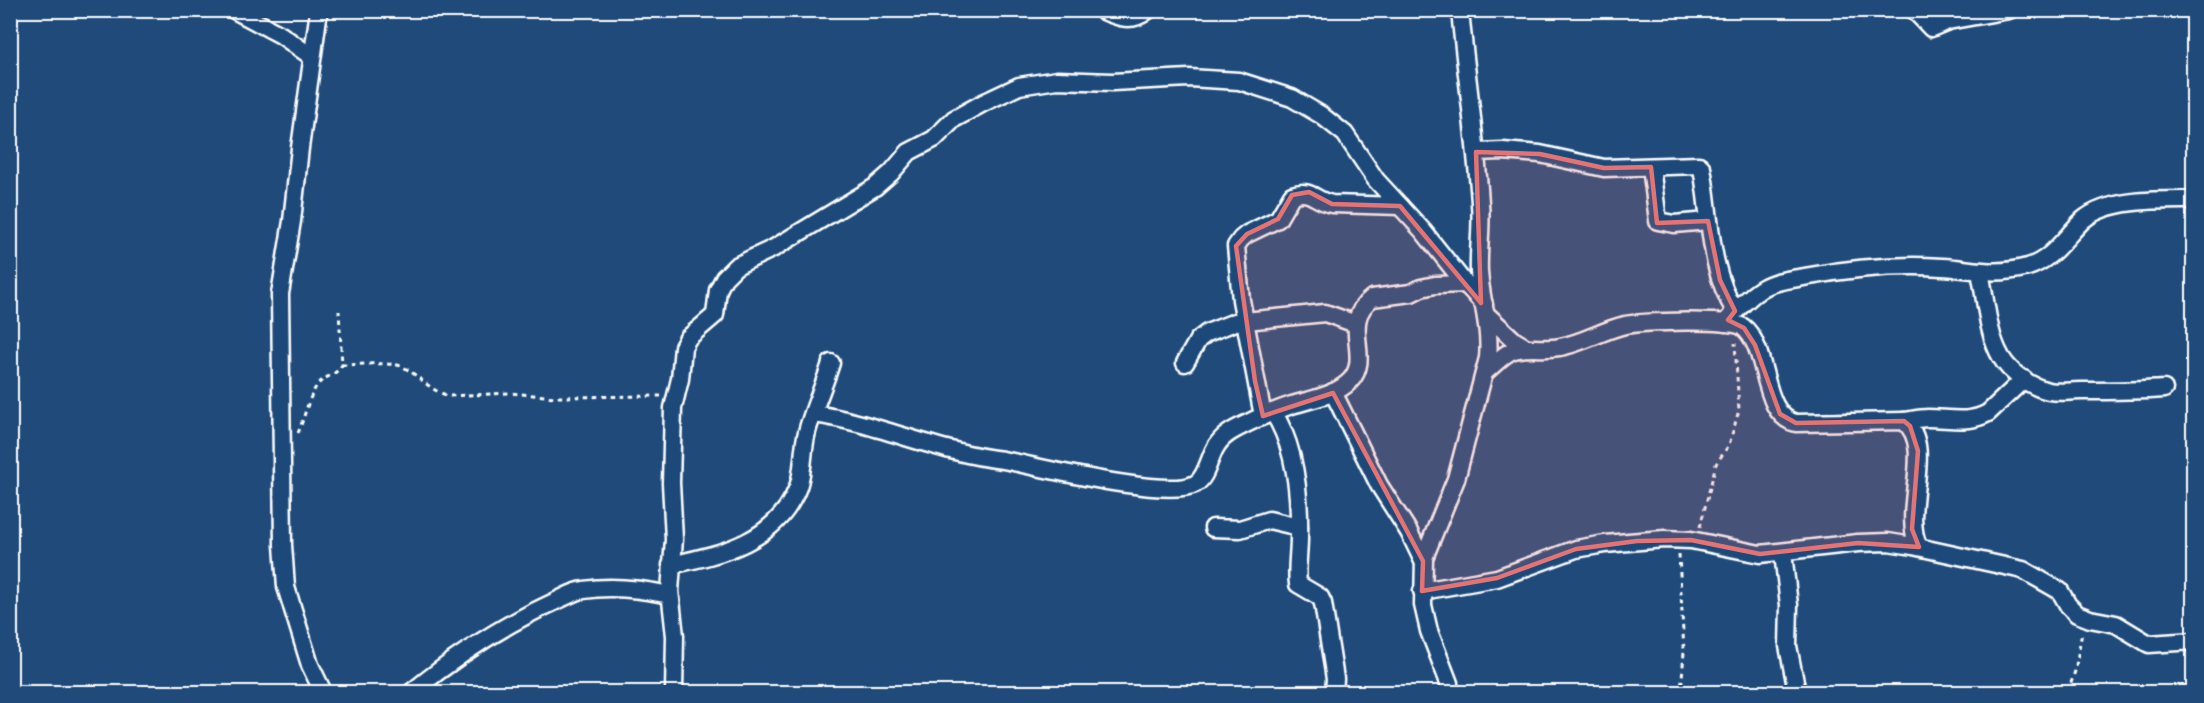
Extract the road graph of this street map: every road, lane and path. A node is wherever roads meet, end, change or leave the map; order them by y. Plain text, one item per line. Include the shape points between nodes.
1 (234, 10) edge
2 (319, 10) edge
3 (1101, 10) edge
4 (1148, 10) edge
5 (1460, 10) edge
6 (1914, 10) edge
7 (2009, 10) edge
8 (312, 57) junction
9 (1476, 152) junction
10 (1651, 167) junction
11 (2193, 200) edge
12 (1400, 206) junction
13 (1708, 221) junction
14 (1980, 272) junction
15 (1467, 285) junction
16 (1485, 309) junction
17 (339, 311) dead end
18 (1732, 319) junction
19 (1245, 321) junction
20 (1356, 324) junction
21 (1527, 348) junction
22 (831, 363) dead end
23 (1185, 363) dead end
24 (342, 365) junction
25 (1485, 372) junction
26 (2024, 379) junction
27 (2164, 389) dead end
28 (1333, 392) junction
29 (675, 394) junction
30 (814, 414) junction
31 (1268, 414) junction
32 (1904, 421) junction
33 (283, 456) junction
34 (1299, 527) junction
35 (1213, 528) dead end
36 (1680, 540) junction
37 (1698, 541) junction
38 (1918, 547) junction
39 (1783, 553) junction
40 (1423, 561) junction
41 (671, 565) junction
42 (1422, 591) junction
43 (670, 596) junction
44 (2084, 618) junction
45 (2193, 641) edge
46 (323, 693) edge
47 (412, 693) edge
48 (675, 693) edge
49 (1334, 693) edge
50 (1449, 693) edge
51 (1681, 693) edge
52 (1797, 693) edge
53 (2068, 693) edge

1 - 8 street
2 - 8 street
3 - 4 street via 1128,20
5 - 9 street
6 - 7 street via 1931,28
8 - 33 street via 280,294
9 - 10 street via 1540,154 1604,168
9 - 16 street via 1478,255
10 - 13 street via 1658,221
10 - 13 street via 1694,164 1702,168
11 - 14 street via 2145,201 2094,213 2032,266
12 - 15 street
12 - 19 street via 1332,204 1309,192 1292,195 1278,219 1247,234 1236,246
12 - 29 street via 1376,180 1345,134 1292,98 1268,90 1239,81 1189,78 1057,80 1019,86 954,119 934,139 909,152 876,187 736,266 718,290 715,315 683,347
13 - 18 street
14 - 18 street via 1916,265 1849,269 1785,281 1763,287
14 - 26 street via 2000,356
15 - 16 street
15 - 20 street via 1435,285 1411,293 1371,298 1358,313
16 - 21 street
16 - 25 street via 1490,339
17 - 24 path
18 - 21 street via 1640,323 1560,347
18 - 32 street via 1746,330 1755,345 1774,400 1785,419 1796,423
18 - 37 path via 1739,410 1729,445 1716,464
19 - 20 street via 1326,313
19 - 23 street via 1207,333 1198,340
19 - 31 street via 1255,381
20 - 28 street via 1356,373
21 - 25 street via 1513,350
22 - 30 street
24 - 29 path via 403,367 441,394 450,396
24 - 33 path via 315,388 306,417
25 - 40 street via 1456,480
26 - 27 street via 2061,392
26 - 32 street via 1981,417
28 - 31 street
28 - 40 street via 1379,485
29 - 41 street
30 - 31 street via 869,425 982,458 1169,489 1197,484 1218,443 1230,432
30 - 41 street via 806,433 798,486 772,525 739,547
31 - 34 street via 1284,430 1291,455
32 - 38 street via 1913,431 1918,451 1912,529
33 - 46 street via 286,587 310,665
34 - 35 street via 1269,520 1248,528
34 - 49 street via 1298,580 1300,587 1320,597 1323,603
36 - 37 street
36 - 42 street via 1576,549 1497,578
36 - 51 path via 1684,652
37 - 39 street via 1761,554
38 - 39 street via 1858,543
38 - 44 street via 2023,570 2060,591
39 - 52 street via 1789,605 1788,646
40 - 42 street
41 - 43 street
42 - 50 street via 1429,631 1449,683
43 - 47 street via 633,588 581,590 498,631
43 - 48 street
44 - 45 street via 2116,624 2149,644
44 - 53 path

